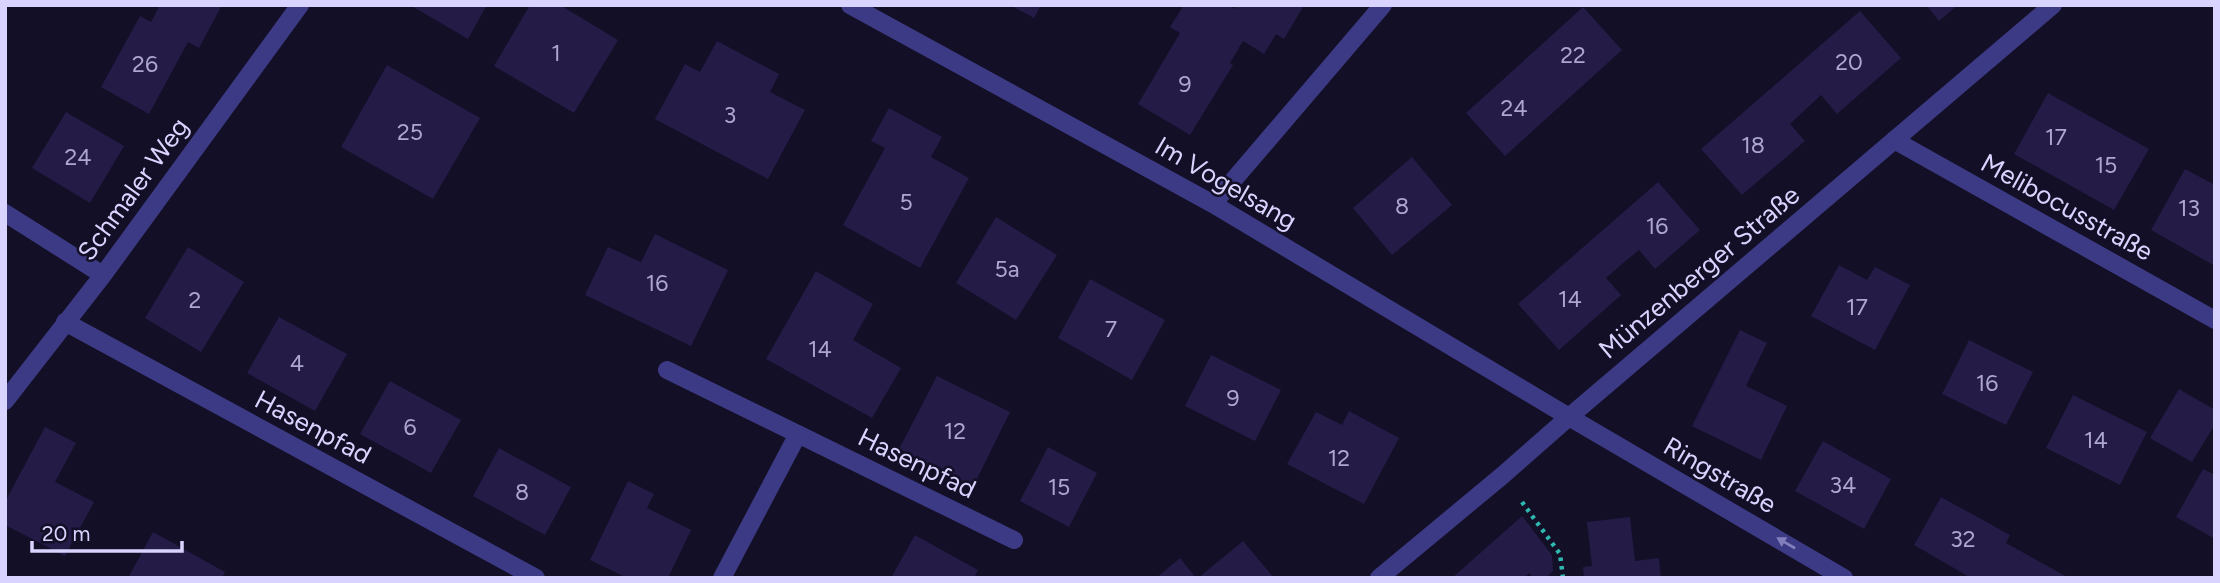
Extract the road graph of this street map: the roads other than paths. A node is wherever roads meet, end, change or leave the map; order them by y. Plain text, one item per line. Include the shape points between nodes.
1 (300, 5) edge
2 (1383, 5) edge
3 (2053, 5) edge
4 (862, 8) edge
5 (1894, 140) junction
6 (1213, 204) junction
7 (5, 213) edge
8 (103, 275) junction
9 (2215, 320) edge
10 (65, 322) junction
11 (667, 370) dead end
12 (5, 401) edge
13 (1569, 417) junction
14 (798, 434) junction
15 (1014, 540) dead end
16 (536, 578) edge
17 (723, 578) edge
18 (1379, 578) edge
19 (1844, 578) edge

1 - 8 street, Schmaler Weg
2 - 6 street
3 - 5 street, Münzenberger Straße
4 - 6 street, Im Vogelsang
5 - 9 street, Melibocusstraße
5 - 13 street, Münzenberger Straße
6 - 13 street, Im Vogelsang
7 - 8 street
8 - 10 street, Schmaler Weg
10 - 12 street, Schmaler Weg
10 - 16 street, Hasenpfad
11 - 14 street, Hasenpfad
13 - 18 street, Münzenberger Straße
19 -> 13 street, Ringstraße
14 - 15 street, Hasenpfad
14 - 17 street

